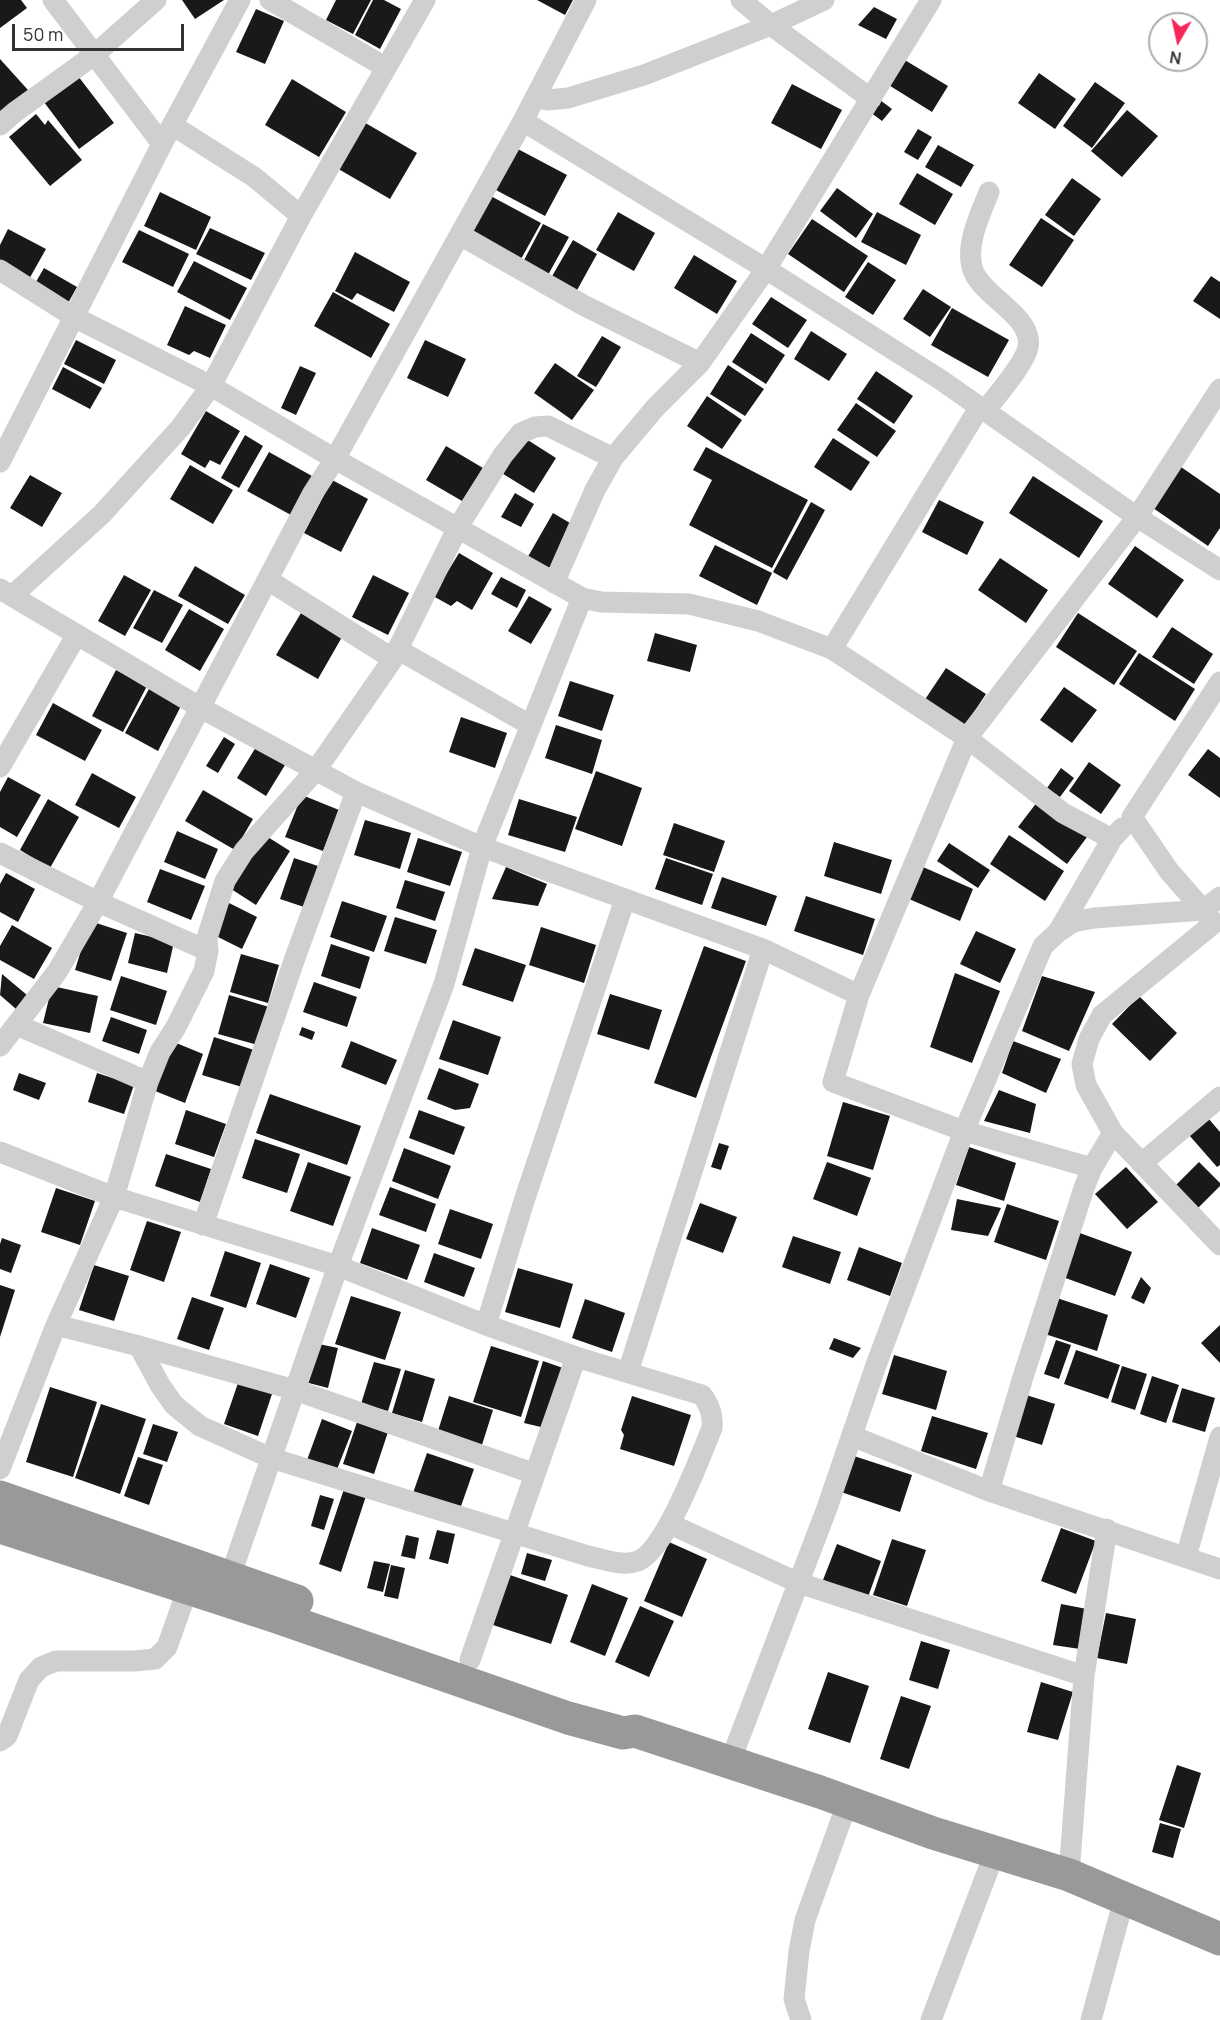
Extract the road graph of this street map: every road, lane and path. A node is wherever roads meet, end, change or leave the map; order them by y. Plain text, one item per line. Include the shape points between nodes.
1 (52, 0) edge
2 (156, 0) edge
3 (240, 0) edge
4 (270, 0) edge
5 (425, 0) edge
6 (586, 0) edge
7 (741, 0) edge
8 (824, 0) edge
9 (931, 0) edge
10 (771, 25) junction
11 (94, 55) junction
12 (385, 67) junction
13 (536, 98) junction
14 (871, 99) junction
15 (523, 121) junction
16 (0, 125) edge
17 (172, 125) junction
18 (162, 144) junction
19 (988, 192) dead end
20 (301, 216) junction
21 (460, 235) junction
22 (766, 269) junction
23 (0, 270) edge
24 (74, 317) junction
25 (700, 363) junction
26 (211, 386) junction
27 (1220, 389) edge
28 (982, 410) junction
29 (613, 458) junction
30 (335, 459) junction
31 (0, 462) edge
32 (1137, 517) junction
33 (458, 527) junction
34 (1220, 570) edge
35 (268, 580) junction
36 (554, 583) junction
37 (6, 592) edge
38 (582, 598) junction
39 (76, 636) junction
40 (832, 649) junction
41 (395, 654) junction
42 (1220, 682) edge
43 (201, 708) junction
44 (530, 725) junction
45 (967, 738) junction
46 (0, 767) edge
47 (316, 770) junction
48 (356, 792) junction
49 (1132, 817) junction
50 (1113, 839) junction
51 (482, 847) junction
52 (0, 853) edge
53 (625, 899) junction
54 (98, 902) junction
55 (1214, 915) edge
56 (1058, 932) junction
57 (764, 949) junction
58 (208, 951) junction
59 (859, 995) junction
60 (17, 1025) junction
61 (0, 1046) edge
62 (148, 1083) junction
63 (1220, 1097) edge
64 (964, 1131) junction
65 (1113, 1133) junction
66 (0, 1152) edge
67 (1142, 1163) junction
68 (1092, 1168) junction
69 (114, 1197) junction
70 (203, 1225) junction
71 (1220, 1245) edge
72 (338, 1266) junction
73 (56, 1325) junction
74 (486, 1325) junction
75 (139, 1346) junction
76 (576, 1357) junction
77 (628, 1372) junction
78 (295, 1390) junction
79 (852, 1436) junction
80 (1220, 1437) edge
81 (271, 1458) junction
82 (0, 1469) edge
83 (535, 1473) junction
84 (988, 1491) junction
85 (0, 1497) edge
86 (670, 1524) junction
87 (0, 1527) edge
88 (1107, 1529) junction
89 (514, 1533) junction
90 (1186, 1557) junction
91 (1220, 1569) edge
92 (230, 1577) junction
93 (799, 1583) junction
94 (188, 1588) junction
95 (470, 1660) junction
96 (1084, 1676) junction
97 (635, 1731) junction
98 (0, 1741) edge
99 (730, 1762) junction
100 (848, 1802) junction
101 (995, 1852) junction
102 (1069, 1875) junction
103 (1124, 1899) junction
104 (1220, 1939) edge
105 (801, 2020) edge
106 (931, 2020) edge
107 (1091, 2020) edge

1 - 11 street
2 - 11 street
3 - 17 street
4 - 12 street
5 - 12 street
6 - 13 street
7 - 10 street
8 - 10 street
9 - 14 street
10 - 13 street via 644,75 568,99
10 - 14 street
11 - 16 street
11 - 18 street
12 - 20 street
13 - 15 street
14 - 22 street
15 - 21 street
15 - 22 street
17 - 18 street
17 - 20 street via 254,177
18 - 24 street
19 - 28 street via 973,235 972,266 977,279 1026,331 1029,346 1023,361
20 - 26 street
21 - 25 street
21 - 30 street
22 - 25 street
22 - 28 street
23 - 24 street
24 - 26 street
24 - 31 street
25 - 29 street
26 - 30 street
26 - 37 street via 182,427 102,514
27 - 32 street
28 - 32 street
28 - 40 street
29 - 33 street via 548,426 521,433
29 - 36 street
30 - 33 street
30 - 35 street
32 - 34 street
32 - 45 street
33 - 36 street
33 - 41 street
35 - 41 street
35 - 43 street
36 - 38 street
37 - 39 street
38 - 40 street via 689,604 758,621
38 - 44 street
39 - 43 street
39 - 46 street
40 - 45 street
41 - 44 street
41 - 47 street
42 - 49 street
43 - 47 street
43 - 54 street
44 - 51 street
45 - 50 street via 1063,813
45 - 59 street
47 - 48 street
47 - 58 street via 244,851 225,881 207,938
48 - 51 street
48 - 70 street
49 - 50 street
49 - 55 street via 1169,871
50 - 56 street
51 - 53 street
51 - 72 street via 444,984
52 - 54 street
53 - 57 street
53 - 74 street
54 - 58 street
54 - 60 street via 57,972
55 - 56 street via 1094,918 1073,922
55 - 65 street via 1102,1014 1089,1039 1082,1064 1086,1085
56 - 64 street via 1043,946
57 - 59 street
57 - 77 street
58 - 62 street via 204,971 160,1052
59 - 64 street via 833,1082
60 - 61 street
60 - 62 street
62 - 69 street
63 - 67 street
64 - 68 street
64 - 79 street
65 - 67 street
65 - 68 street
66 - 69 street
67 - 71 street
68 - 84 street
69 - 70 street
69 - 73 street
70 - 72 street
72 - 74 street
72 - 78 street
73 - 75 street
73 - 82 street
74 - 76 street
75 - 78 street
75 - 81 street via 174,1405 200,1426
76 - 77 street
76 - 83 street
77 - 86 street via 702,1395 713,1416 712,1428
78 - 81 street
78 - 83 street
79 - 84 street
79 - 93 street
80 - 90 street
81 - 89 street
81 - 92 street
83 - 89 street
84 - 88 street
85 - 92 highway
86 - 89 street via 651,1552 638,1561 623,1563
86 - 93 street
87 - 94 highway
88 - 90 street
88 - 96 street
89 - 95 street
90 - 91 street
92 - 95 highway
93 - 96 street
93 - 99 street
94 - 97 highway via 568,1718 622,1733
94 - 98 street via 167,1647 155,1659 56,1661 41,1667 29,1680 7,1736
95 - 97 highway via 613,1711 627,1719
96 - 102 street
97 - 99 highway
99 - 100 highway
100 - 101 highway
100 - 105 street via 805,1920 798,1951 794,1999
101 - 102 highway
101 - 106 street
102 - 103 highway
103 - 104 highway
103 - 107 street

